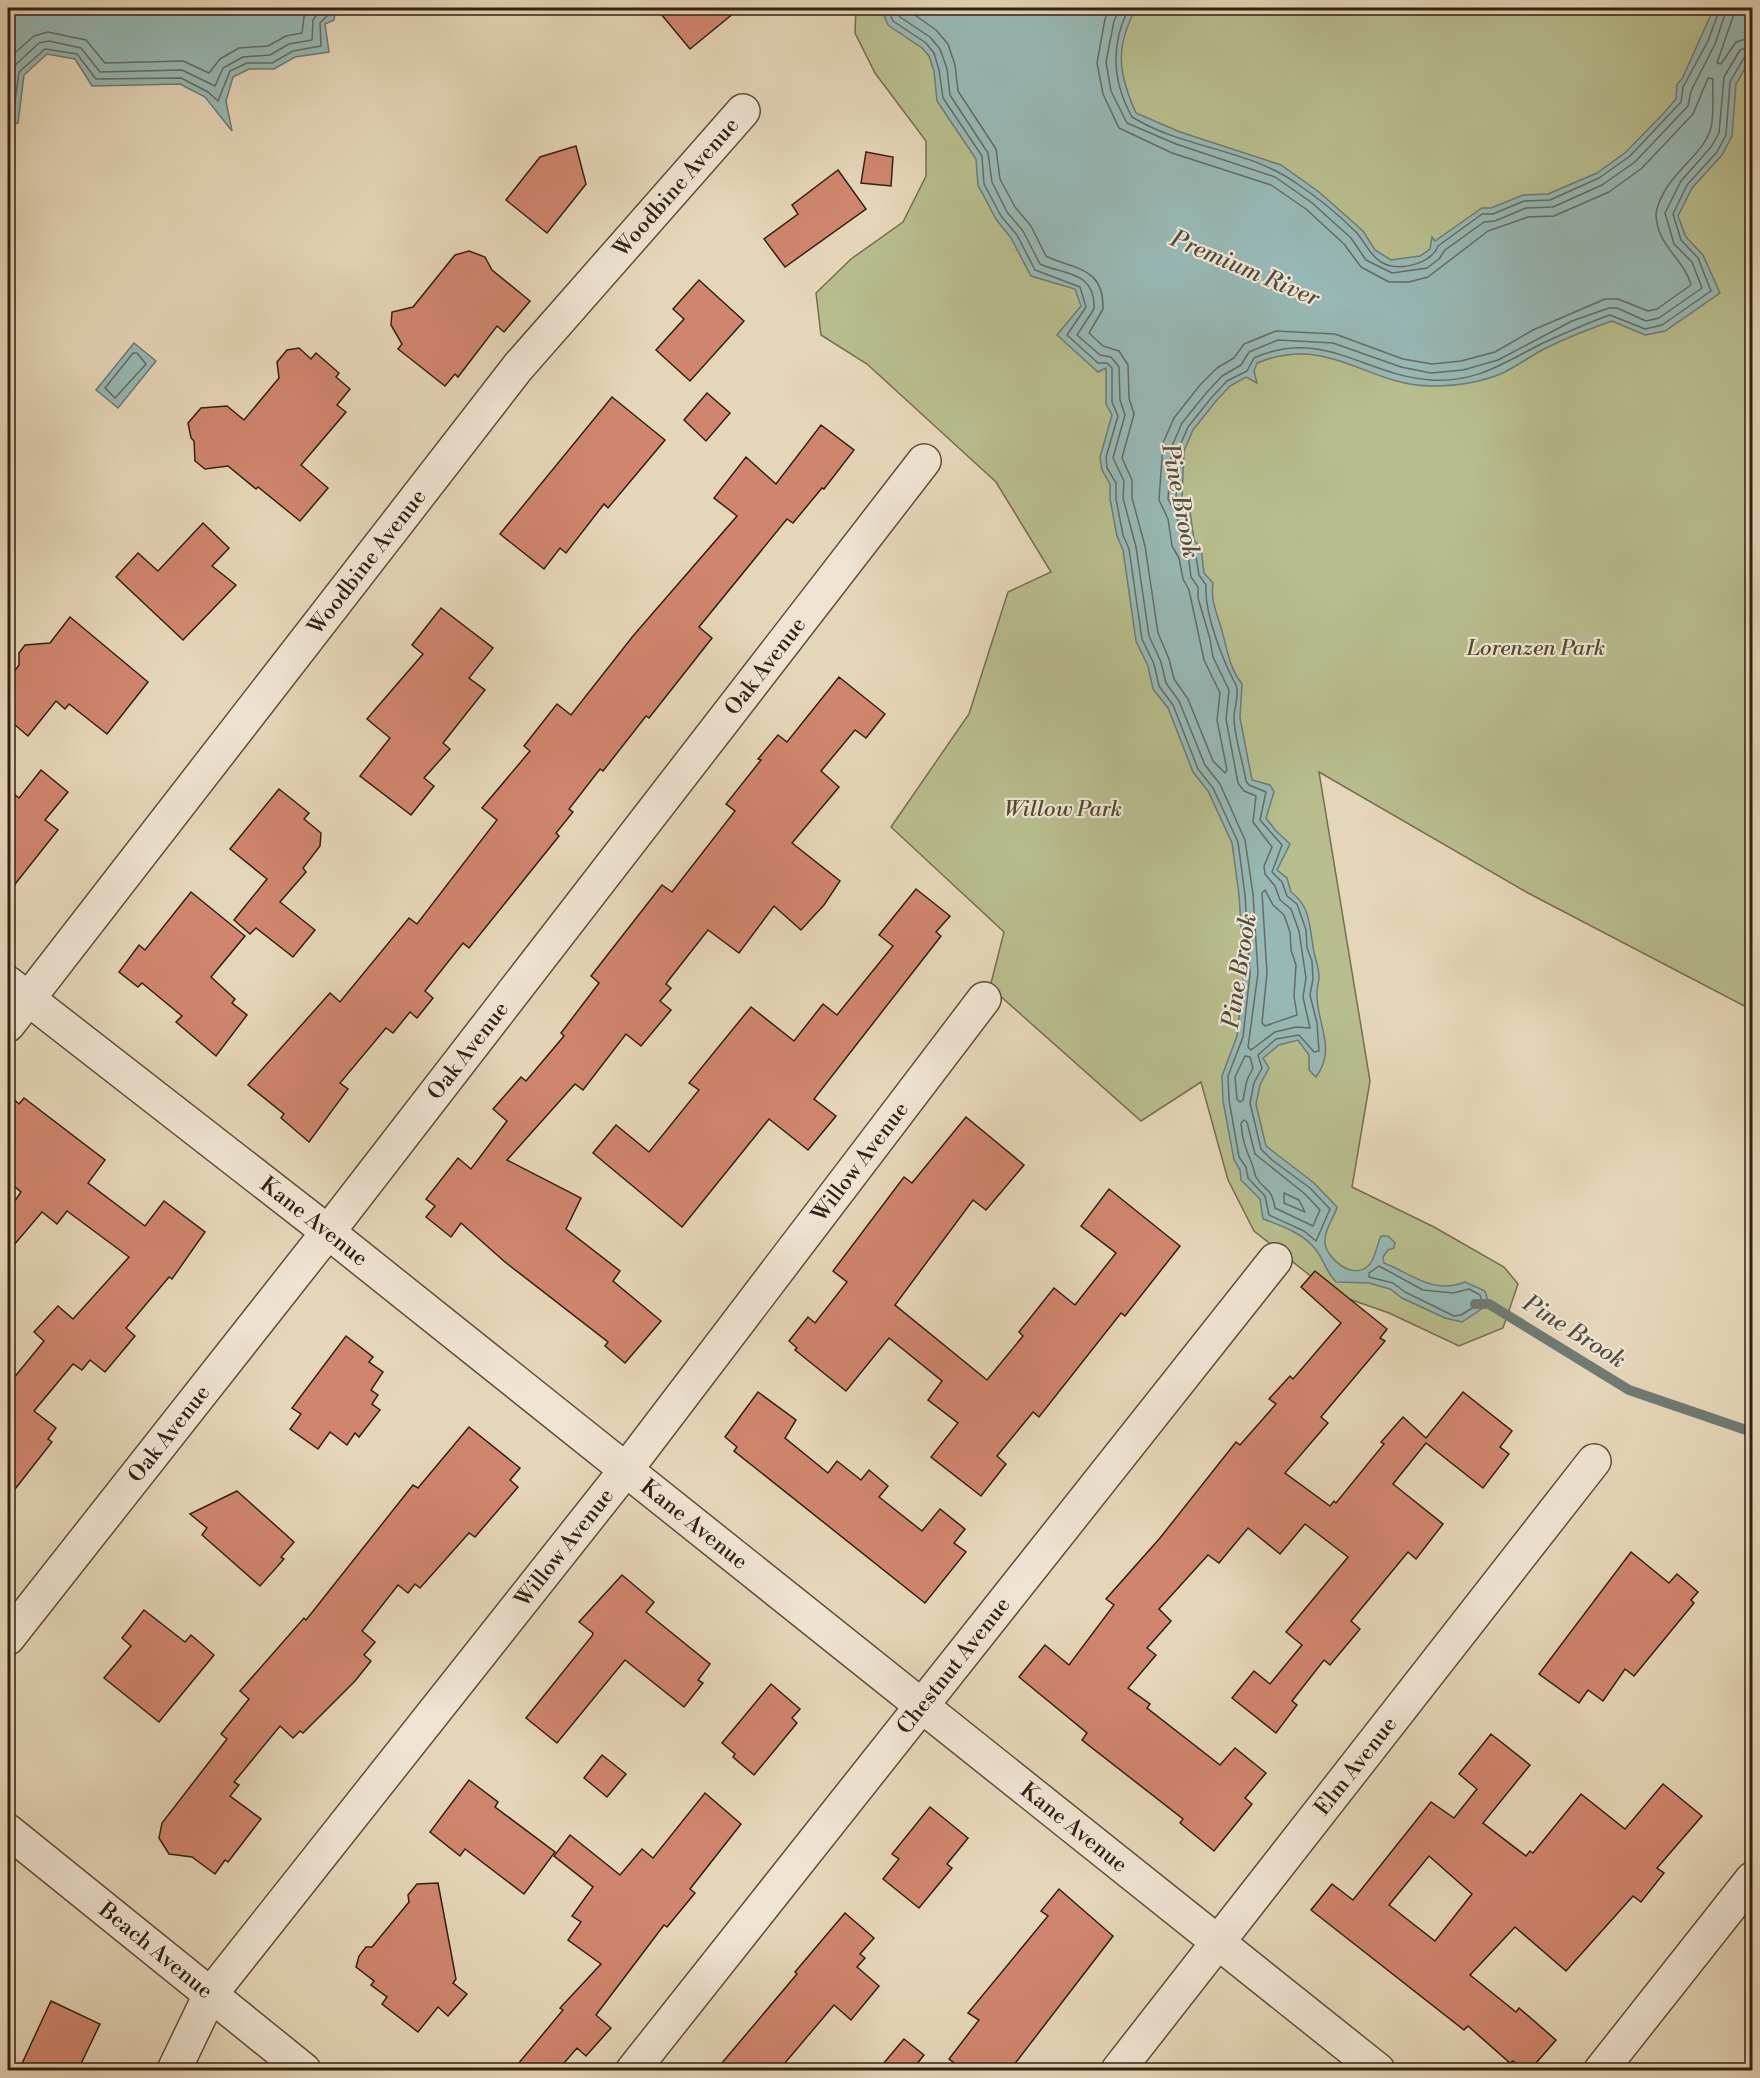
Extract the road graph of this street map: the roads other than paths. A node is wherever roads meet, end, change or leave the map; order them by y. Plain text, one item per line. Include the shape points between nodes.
1 (743, 111) dead end
2 (924, 461) dead end
3 (18, 991) edge
4 (984, 999) dead end
5 (8, 1024) edge
6 (328, 1232) junction
7 (1275, 1260) dead end
8 (1594, 1461) dead end
9 (625, 1471) junction
10 (8, 1638) edge
11 (922, 1709) junction
12 (8, 1831) edge
13 (1752, 1879) edge
14 (1218, 1943) junction
15 (210, 1995) junction
16 (174, 2070) edge
17 (304, 2070) edge
18 (633, 2070) edge
19 (1118, 2070) edge
20 (1378, 2070) edge
21 (1601, 2070) edge

1 - 3 street, Woodbine Avenue via 518,367
2 - 6 street, Oak Avenue
3 - 5 street, Woodbine Avenue
3 - 6 street, Kane Avenue
4 - 9 street, Willow Avenue
6 - 9 street, Kane Avenue
6 - 10 street, Oak Avenue
7 - 11 street, Chestnut Avenue
8 - 14 street, Elm Avenue
9 - 11 street, Kane Avenue
9 - 15 street, Willow Avenue
11 - 14 street, Kane Avenue
11 - 18 street, Chestnut Avenue
12 - 15 street, Beach Avenue
13 - 21 street
14 - 19 street, Elm Avenue
14 - 20 street, Kane Avenue
15 - 16 street, Willow Avenue
15 - 17 street, Beach Avenue

